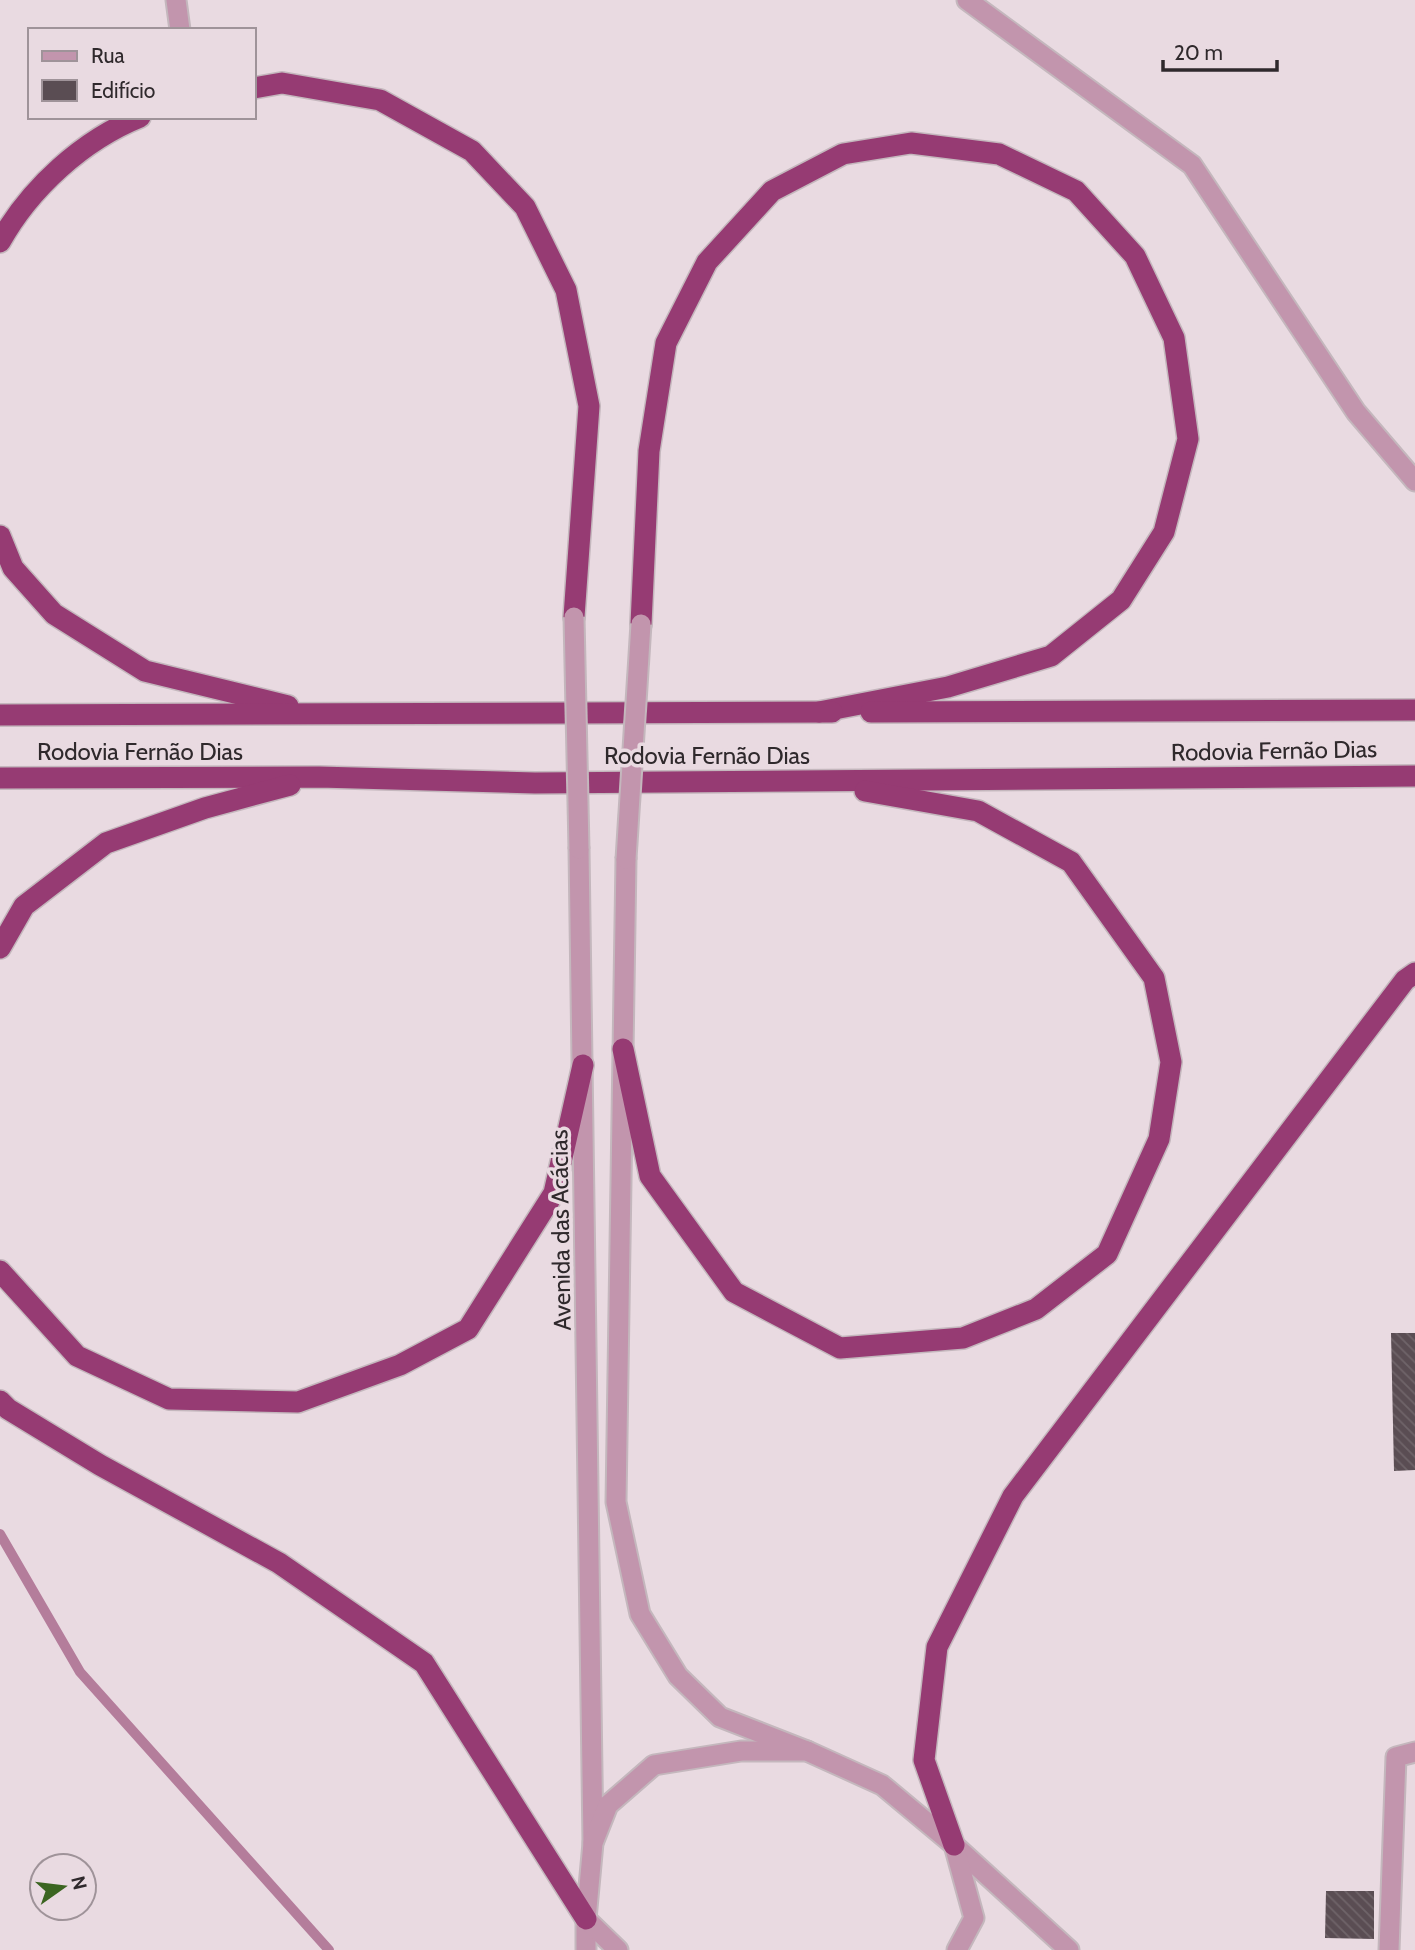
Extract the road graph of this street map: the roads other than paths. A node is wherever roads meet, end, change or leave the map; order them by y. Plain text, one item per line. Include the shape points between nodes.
1 (176, 0) edge
2 (967, 0) edge
3 (180, 28) edge
4 (256, 88) edge
5 (135, 119) edge
6 (0, 242) edge
7 (1415, 481) edge
8 (0, 536) edge
9 (574, 617) joint
10 (641, 624) joint
11 (1415, 710) edge
12 (819, 712) junction
13 (320, 714) junction
14 (0, 715) edge
15 (1415, 776) edge
16 (319, 777) junction
17 (0, 778) edge
18 (815, 782) junction
19 (0, 948) edge
20 (1415, 972) edge
21 (623, 1049) junction
22 (583, 1065) junction
23 (0, 1271) edge
24 (0, 1401) edge
25 (807, 1751) junction
26 (1415, 1752) edge
27 (593, 1843) junction
28 (954, 1844) junction
29 (586, 1919) junction
30 (586, 1950) edge
31 (618, 1950) edge
32 (957, 1950) edge
33 (1069, 1950) edge
34 (1389, 1950) edge

1 - 3 street
2 - 7 street via 1192,165 1356,411
4 - 9 highway via 282,83 380,100 472,151 525,208 566,290 589,406
5 - 6 highway via 116,127 53,172
8 - 13 highway via 13,568 54,614 145,671
9 - 22 street, Avenida das Acácias, bridge
10 - 12 highway via 649,451 666,343 707,262 772,191 843,154 911,143 999,155 1076,191 1135,256 1174,338 1188,439 1164,532 1121,600 1051,656 948,687
10 - 21 street, bridge via 626,859
11 - 12 highway, Rodovia Fernão Dias
12 - 13 highway, Rodovia Fernão Dias
13 - 14 highway, Rodovia Fernão Dias
15 - 18 highway, Rodovia Fernão Dias
16 - 17 highway, Rodovia Fernão Dias
16 - 18 highway, Rodovia Fernão Dias via 535,783
16 - 19 highway via 205,807 106,843 24,906
18 - 21 highway via 978,811 1071,862 1154,978 1171,1062 1159,1139 1107,1254 1036,1309 963,1338 841,1348 734,1292 726,1282 650,1177
20 - 28 highway via 1013,1496 937,1647 924,1760
21 - 25 street via 616,1502 640,1614 678,1676 720,1717
22 - 23 highway via 554,1193 468,1329 400,1365 298,1402 169,1399 77,1356
22 - 27 street, Avenida das Acácias
24 - 29 highway via 100,1465 279,1563 424,1663
25 - 27 street via 741,1751 654,1765 608,1805
25 - 28 street via 882,1785
26 - 34 street via 1396,1757
27 - 29 street
28 - 32 street via 974,1918
28 - 33 street
29 - 30 street
29 - 31 street

